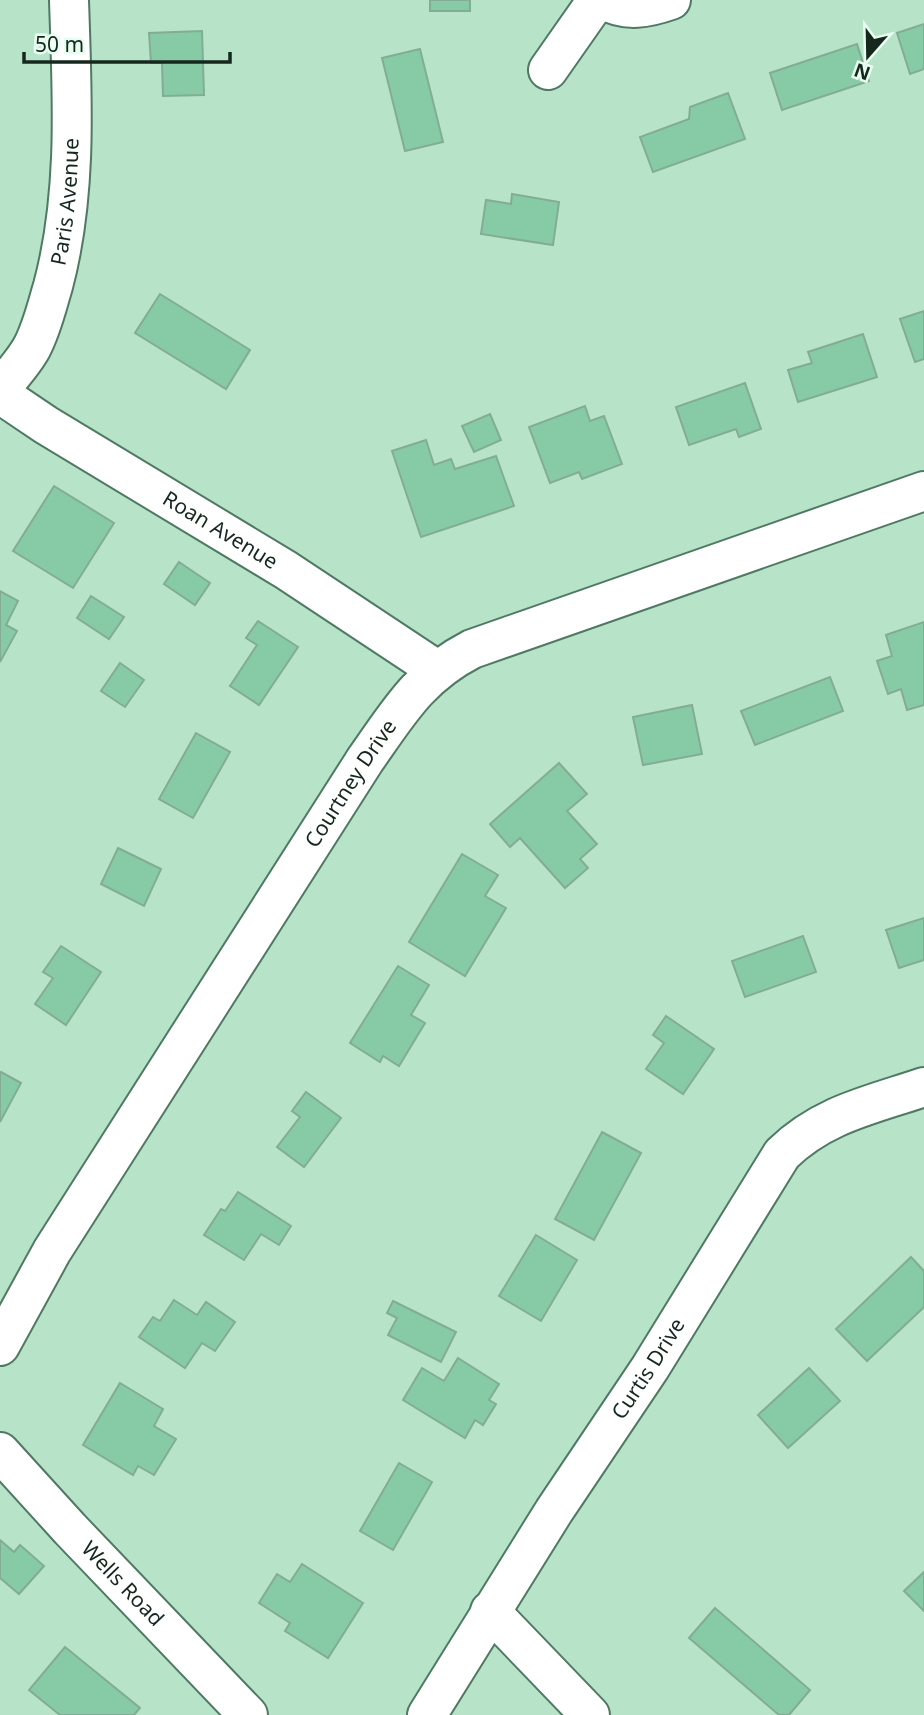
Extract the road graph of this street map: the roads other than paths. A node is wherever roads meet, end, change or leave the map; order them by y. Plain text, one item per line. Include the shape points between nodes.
1 (69, 0) edge
2 (597, 0) edge
3 (604, 0) edge
4 (671, 0) edge
5 (548, 70) dead end
6 (0, 392) edge
7 (924, 491) edge
8 (437, 670) junction
9 (924, 1087) edge
10 (0, 1346) edge
11 (0, 1452) edge
12 (490, 1611) junction
13 (248, 1715) edge
14 (427, 1715) edge
15 (590, 1715) edge

1 - 6 street, Paris Avenue via 70,197 62,254 32,347
2 - 5 street
3 - 4 street via 640,9
6 - 8 street, Roan Avenue
7 - 8 street, Courtney Drive via 472,649
8 - 10 street, Courtney Drive via 410,695 365,760 52,1251
9 - 12 street, Curtis Drive via 819,1124 782,1154 650,1368
11 - 13 street, Wells Road
12 - 14 street, Curtis Drive
12 - 15 street

